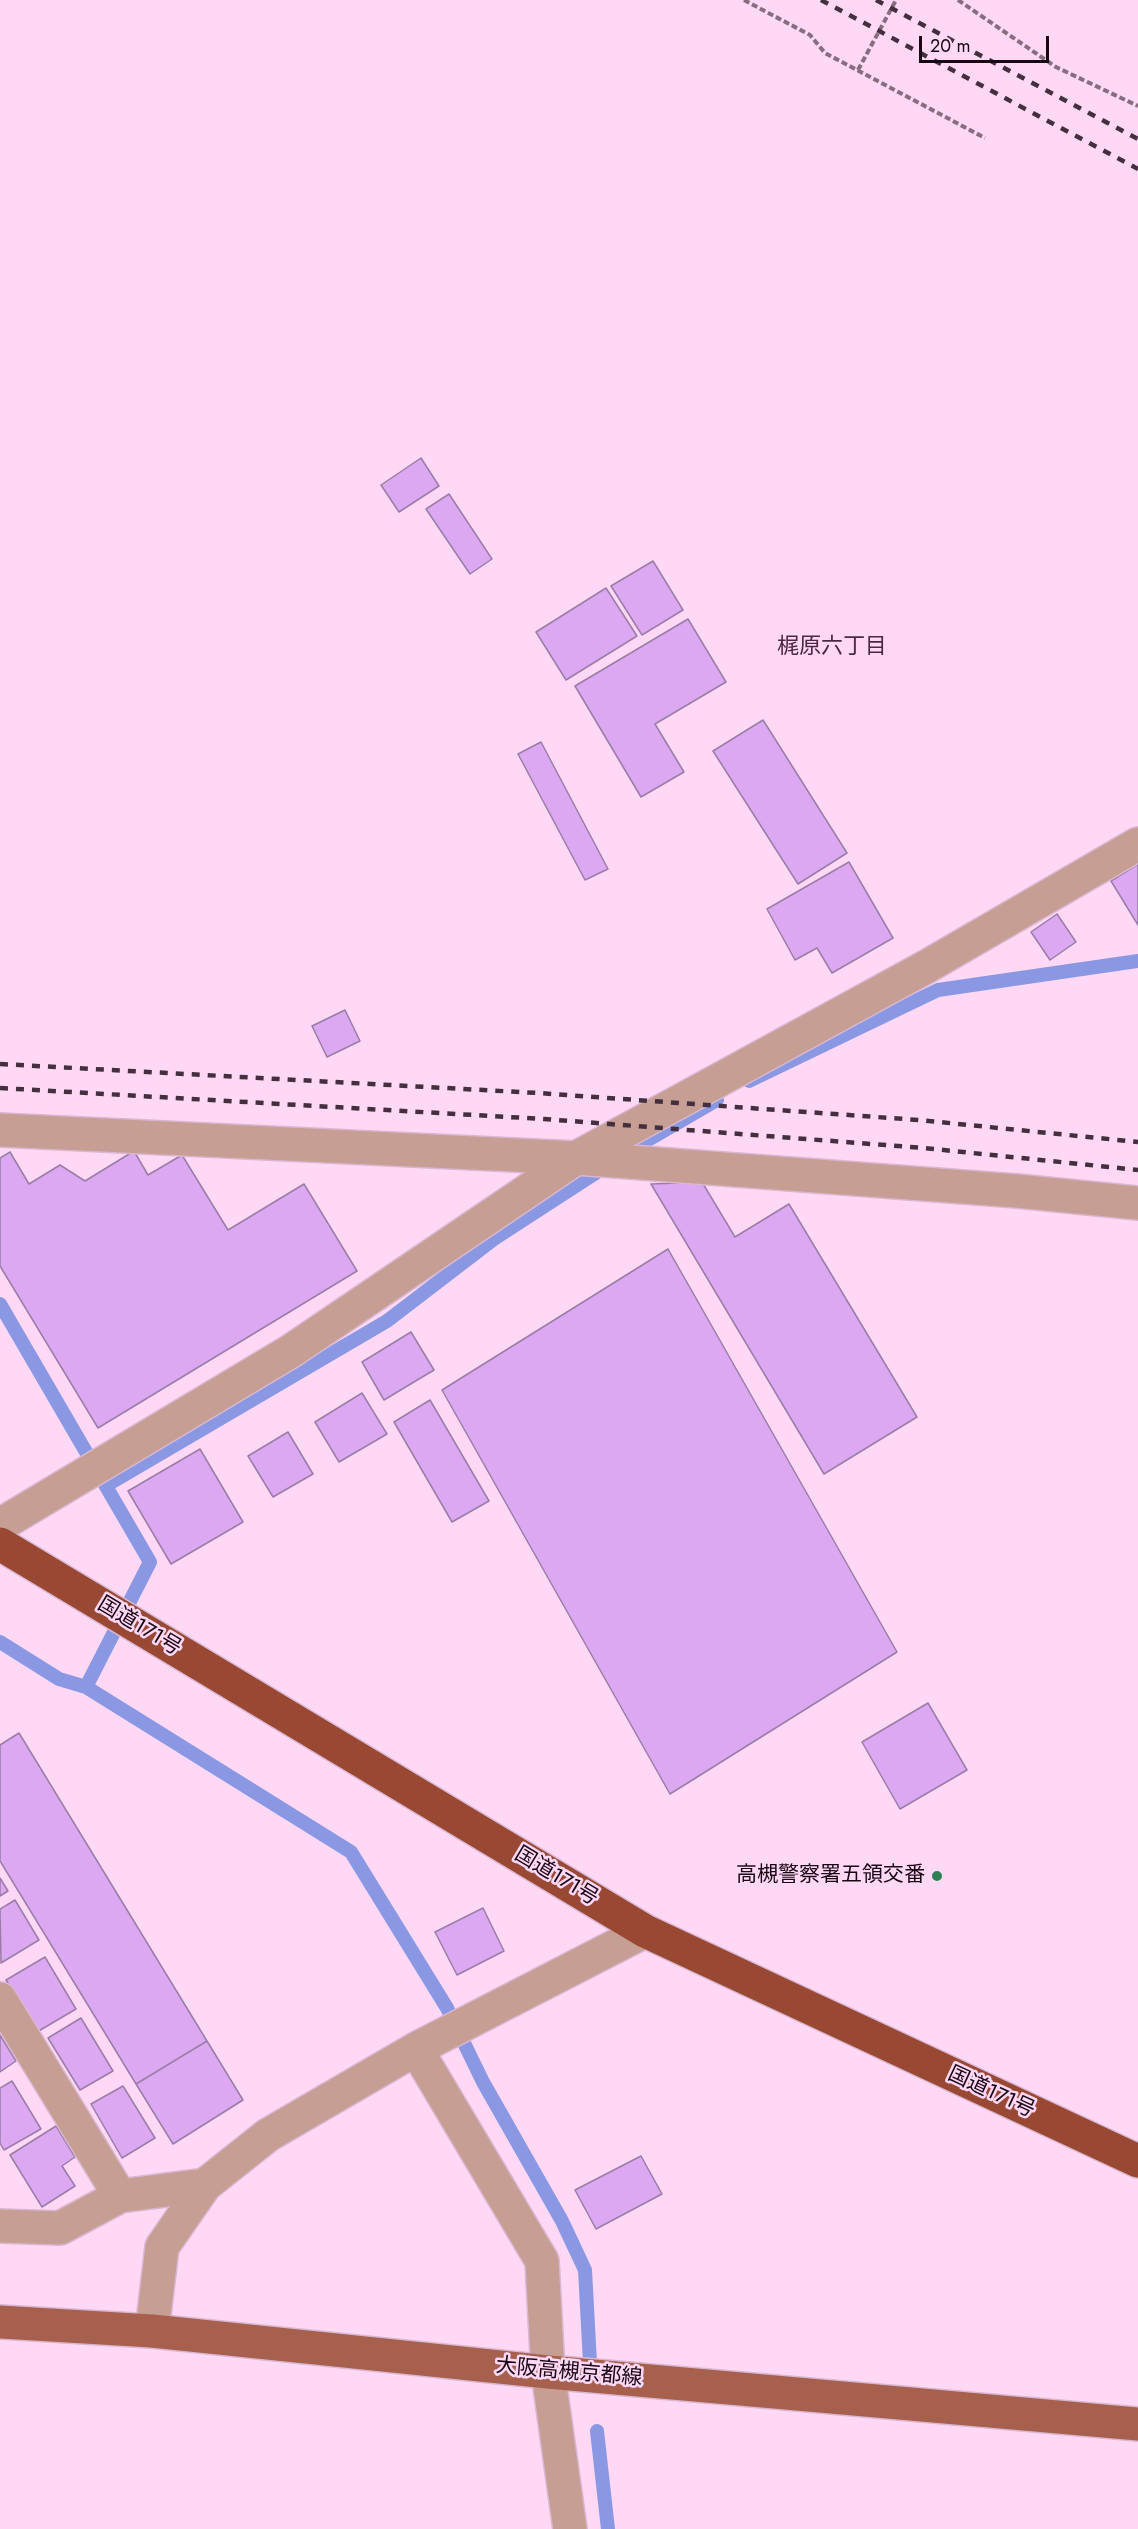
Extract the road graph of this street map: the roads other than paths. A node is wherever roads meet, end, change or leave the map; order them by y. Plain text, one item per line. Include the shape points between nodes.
1 (1138, 844) edge
2 (0, 1130) edge
3 (576, 1158) junction
4 (1138, 1203) edge
5 (0, 1525) edge
6 (0, 1544) edge
7 (645, 1931) junction
8 (0, 1999) edge
9 (423, 2046) junction
10 (1138, 2162) edge
11 (205, 2185) junction
12 (120, 2196) junction
13 (0, 2226) edge
14 (0, 2322) edge
15 (152, 2331) junction
16 (548, 2372) junction
17 (1138, 2424) edge
18 (570, 2529) edge

1 - 3 street via 926,967
2 - 3 street
3 - 4 street
3 - 5 street via 291,1351
6 - 7 highway, 国道171号
7 - 9 street
7 - 10 highway, 国道171号
8 - 12 street
9 - 11 street via 268,2135
9 - 16 street via 542,2261
11 - 12 street
11 - 15 street via 162,2247
12 - 13 street via 60,2228
14 - 15 main road, 大阪高槻京都線
15 - 16 main road, 大阪高槻京都線
16 - 17 main road, 大阪高槻京都線
16 - 18 street

